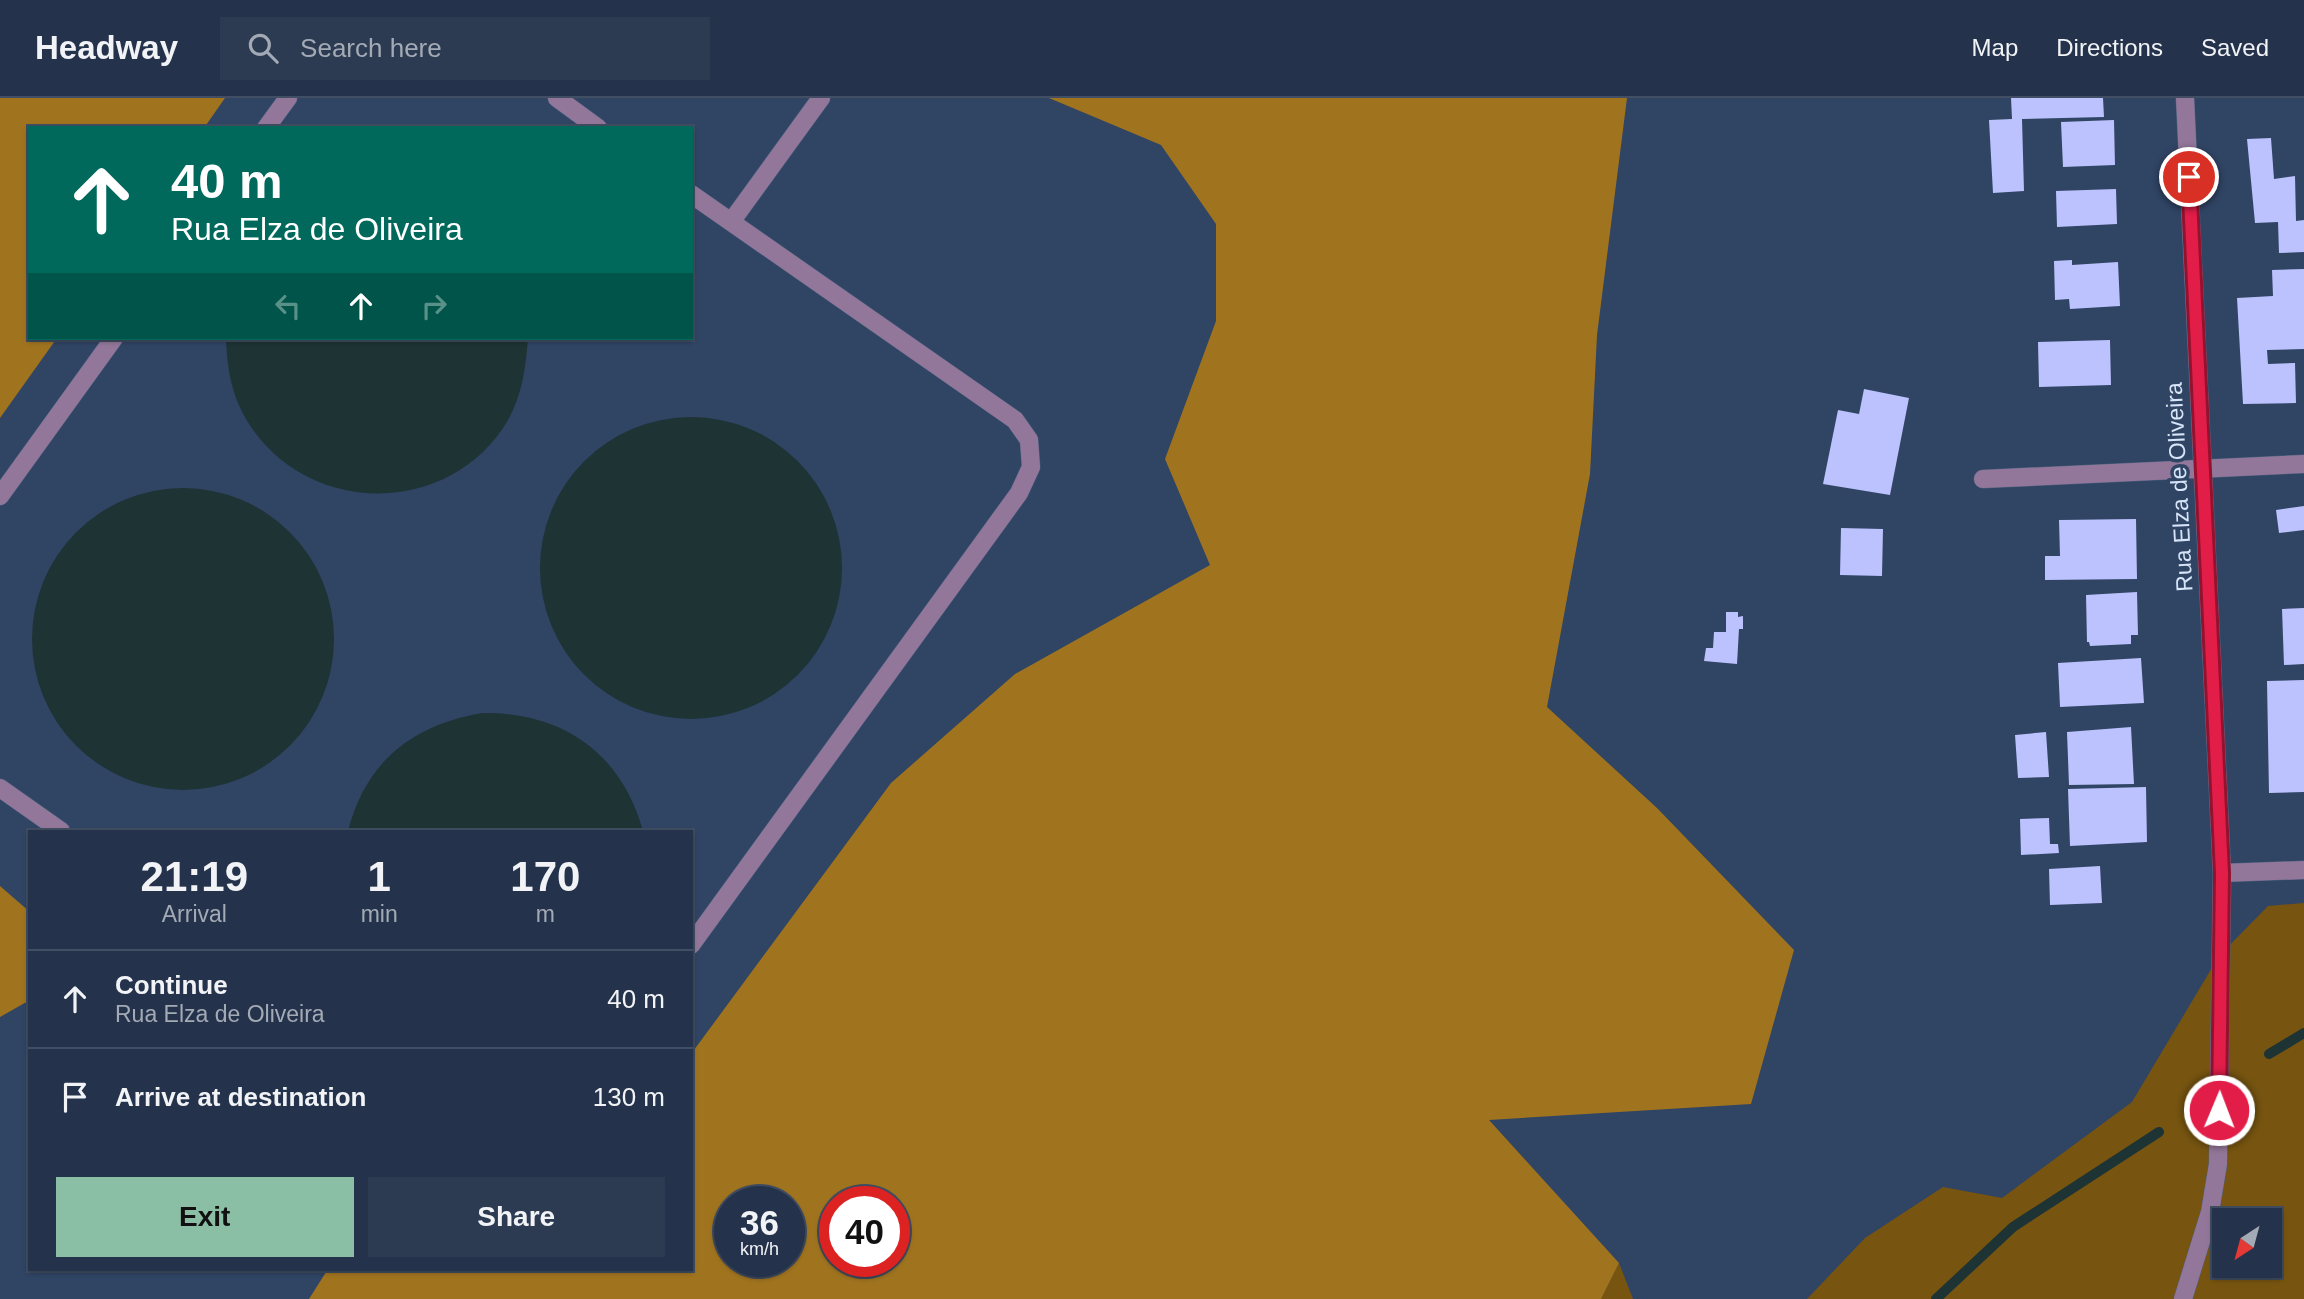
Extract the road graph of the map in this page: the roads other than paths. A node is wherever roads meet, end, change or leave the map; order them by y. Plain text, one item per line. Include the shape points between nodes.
1 (288, 98) edge
2 (556, 98) edge
3 (821, 98) edge
4 (2185, 98) edge
5 (267, 126) edge
6 (595, 126) edge
7 (693, 195) edge
8 (731, 222) junction
9 (113, 340) edge
10 (2304, 464) edge
11 (2203, 469) junction
12 (1983, 479) dead end
13 (0, 496) edge
14 (0, 788) edge
15 (60, 830) edge
16 (2304, 870) edge
17 (2222, 873) junction
18 (693, 942) edge
19 (2183, 1299) edge

1 - 5 street
2 - 6 street
3 - 8 street
4 - 11 street, Rua Elza de Oliveira
7 - 8 street
8 - 18 street via 1015,420 1029,440 1031,467 1011,504
9 - 13 street
10 - 11 street
11 - 12 street
11 - 17 street, Rua Elza de Oliveira
14 - 15 street
16 - 17 street
17 - 19 street, Rua Elza de Oliveira via 2218,1164 2210,1212

